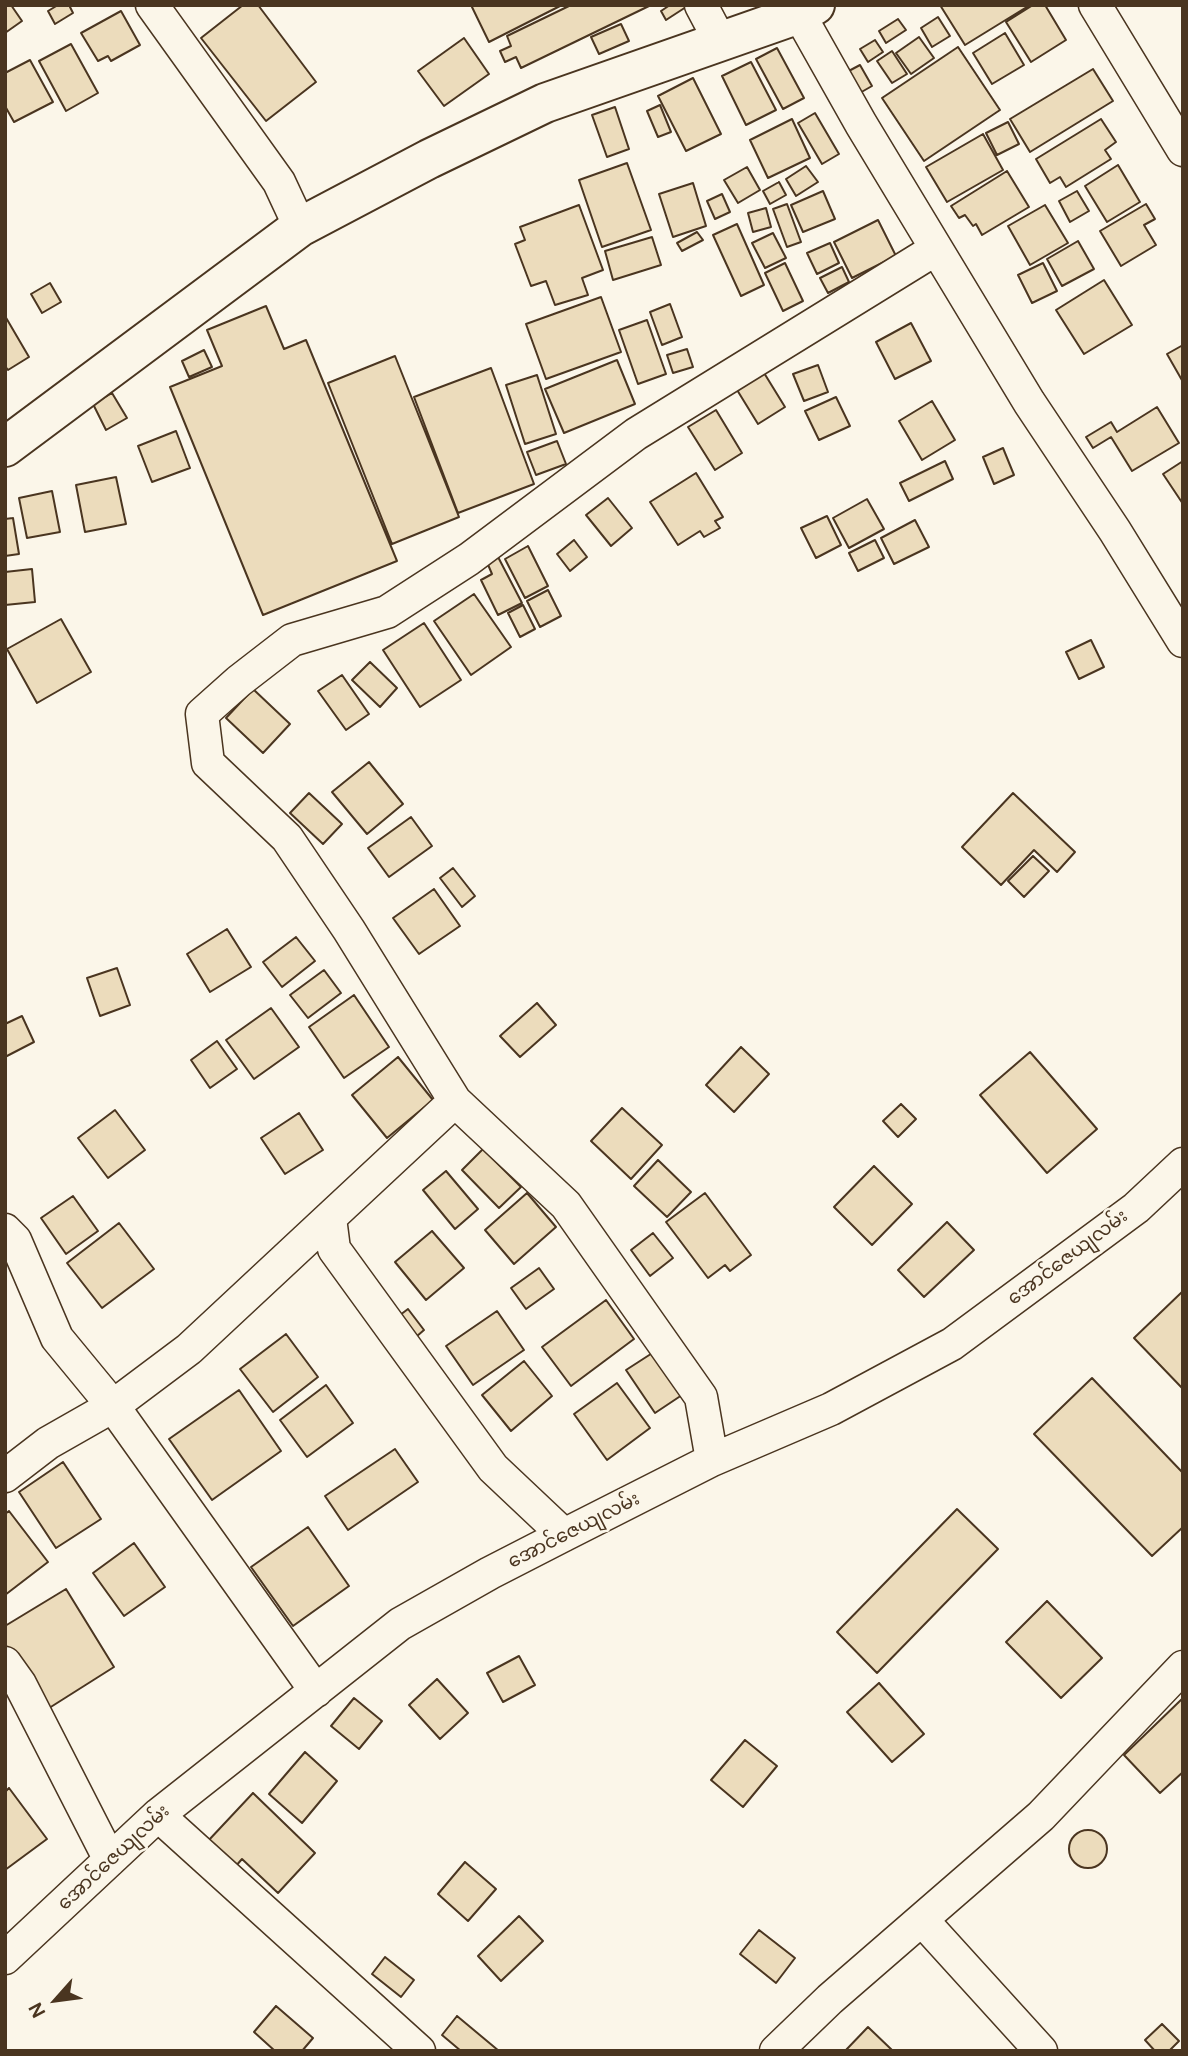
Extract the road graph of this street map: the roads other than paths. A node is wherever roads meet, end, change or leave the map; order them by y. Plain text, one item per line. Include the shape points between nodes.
1 (152, 5) edge
2 (701, 5) edge
3 (807, 9) edge
4 (1106, 10) edge
5 (720, 41) junction
6 (1183, 150) edge
7 (300, 227) junction
8 (936, 249) junction
9 (5, 447) edge
10 (1183, 641) edge
11 (456, 1101) junction
12 (1183, 1164) edge
13 (330, 1218) junction
14 (5, 1230) edge
15 (113, 1406) junction
16 (712, 1461) junction
17 (5, 1476) edge
18 (564, 1535) junction
19 (5, 1663) edge
20 (1183, 1667) edge
21 (316, 1691) junction
22 (158, 1815) junction
23 (110, 1860) junction
24 (922, 1920) junction
25 (5, 1958) edge
26 (419, 2051) edge
27 (776, 2051) edge
28 (1041, 2051) edge

1 - 7 street via 279,182
2 - 5 street
3 - 5 street
3 - 8 street via 861,124
4 - 6 street
5 - 7 street via 545,103
7 - 9 street
8 - 10 street
8 - 11 street via 636,434 469,559 387,612 292,640 202,714 208,763 287,838
11 - 13 street
11 - 16 street via 566,1205 701,1398
12 - 16 street, အောင်ဇေယျလမ်း via 1136,1208 952,1344 831,1409
13 - 15 street via 189,1349
13 - 18 street via 334,1249 493,1468
14 - 15 street via 15,1240 57,1338
15 - 17 street via 48,1443
15 - 21 street
16 - 18 street, အောင်ဇေယျလမ်း
18 - 21 street, အောင်ဇေယျလမ်း via 400,1624
19 - 23 street
20 - 24 street via 1041,1816
21 - 22 street, အောင်ဇေယျလမ်း
22 - 23 street, အောင်ဇေယျလမ်း
22 - 26 street
23 - 25 street, အောင်ဇေယျလမ်း
24 - 27 street
24 - 28 street

